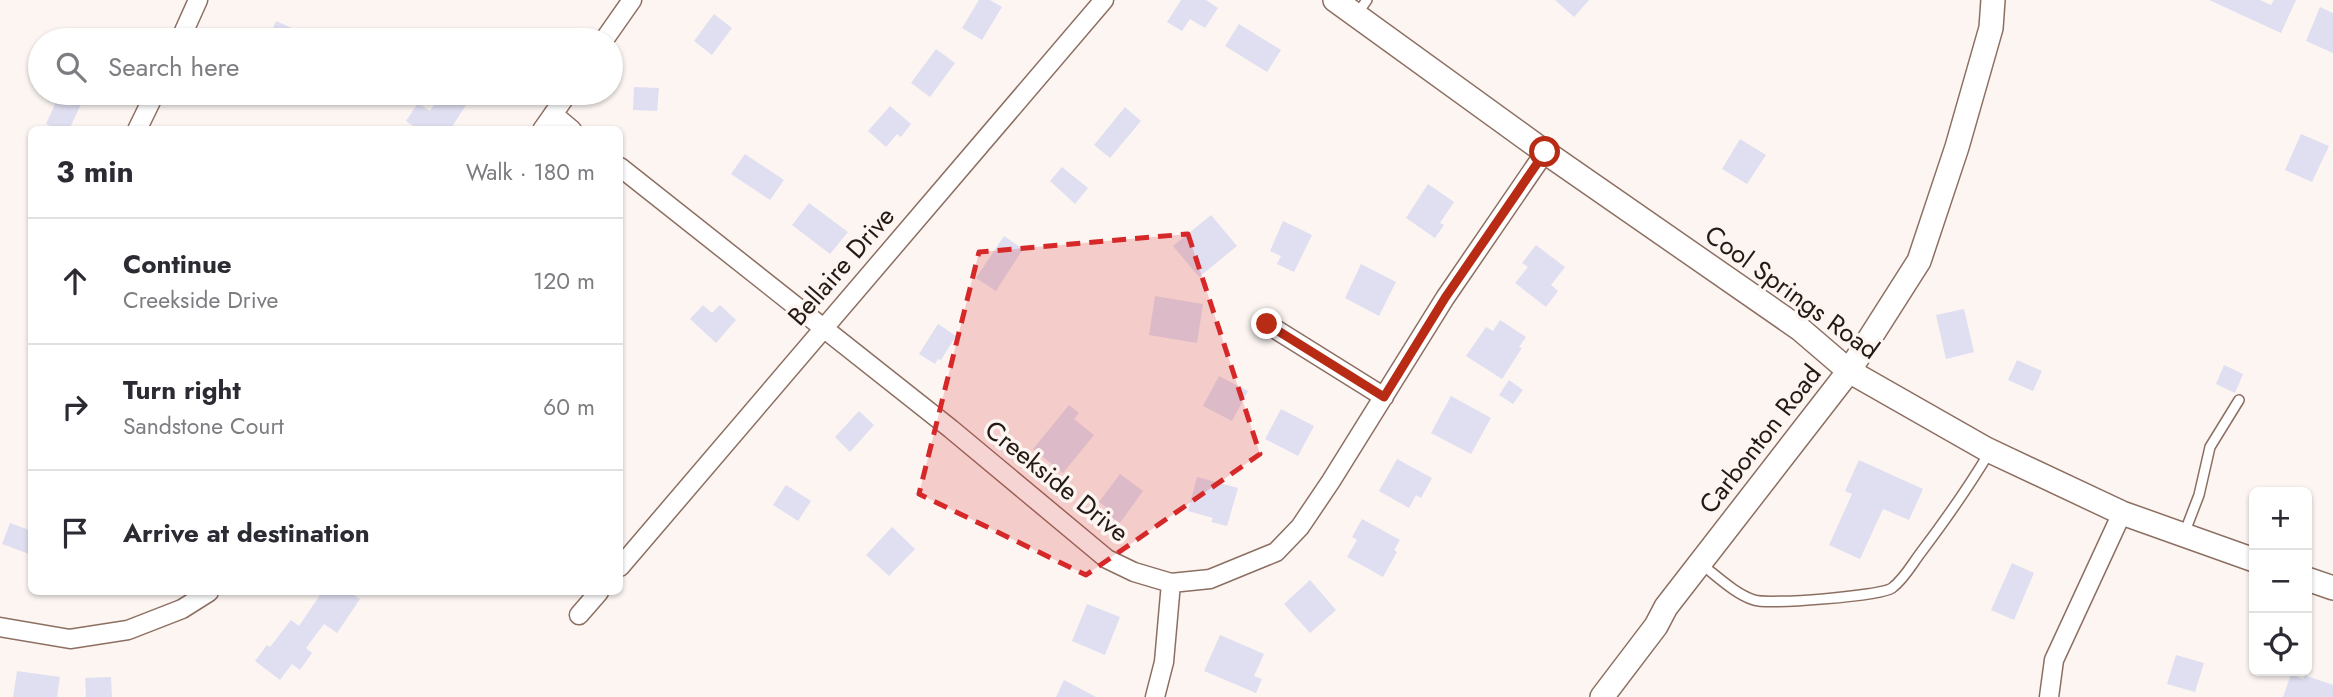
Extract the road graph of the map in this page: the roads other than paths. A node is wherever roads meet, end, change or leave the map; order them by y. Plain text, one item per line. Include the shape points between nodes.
1 (198, 0) edge
2 (632, 0) edge
3 (1104, 0) edge
4 (1335, 0) edge
5 (1993, 0) edge
6 (1361, 8) edge
7 (185, 28) edge
8 (612, 28) edge
9 (149, 105) edge
10 (559, 105) edge
11 (553, 114) junction
12 (139, 126) edge
13 (545, 126) edge
14 (567, 126) edge
15 (1545, 152) junction
16 (623, 169) edge
17 (1267, 324) dead end
18 (822, 327) junction
19 (1849, 371) junction
20 (1384, 397) junction
21 (2239, 400) dead end
22 (1990, 451) junction
23 (2122, 513) junction
24 (2184, 535) junction
25 (2249, 558) edge
26 (623, 563) edge
27 (1700, 563) junction
28 (2312, 581) edge
29 (1171, 583) junction
30 (2333, 588) edge
31 (204, 595) edge
32 (596, 595) edge
33 (579, 615) dead end
34 (0, 627) edge
35 (1155, 697) edge
36 (1602, 697) edge
37 (2049, 697) edge

1 - 7 street
2 - 8 street
3 - 18 street, Bellaire Drive
4 - 6 street, Cool Springs Road
5 - 19 street, Carbonton Road via 1991,27 1957,147 1919,261
6 - 15 street, Cool Springs Road
9 - 12 street
10 - 11 street
11 - 13 street
11 - 14 street
15 - 19 street, Cool Springs Road via 1800,329
15 - 20 street, Creekside Drive
16 - 18 street, Creekside Drive
17 - 20 street
18 - 26 street, Bellaire Drive
18 - 29 street, Creekside Drive via 1107,559
19 - 22 street, Cool Springs Road
19 - 27 street, Carbonton Road
20 - 29 street, Creekside Drive via 1300,527 1276,552 1210,579
21 - 24 lane via 2210,447
22 - 23 street, Cool Springs Road
22 - 27 lane via 1937,531 1888,591 1758,601
23 - 24 street, Cool Springs Road
23 - 37 street via 2054,660
24 - 25 street, Cool Springs Road
27 - 36 street, Carbonton Road
28 - 30 street
29 - 35 street via 1164,662
31 - 34 street via 128,630 71,639
32 - 33 street

